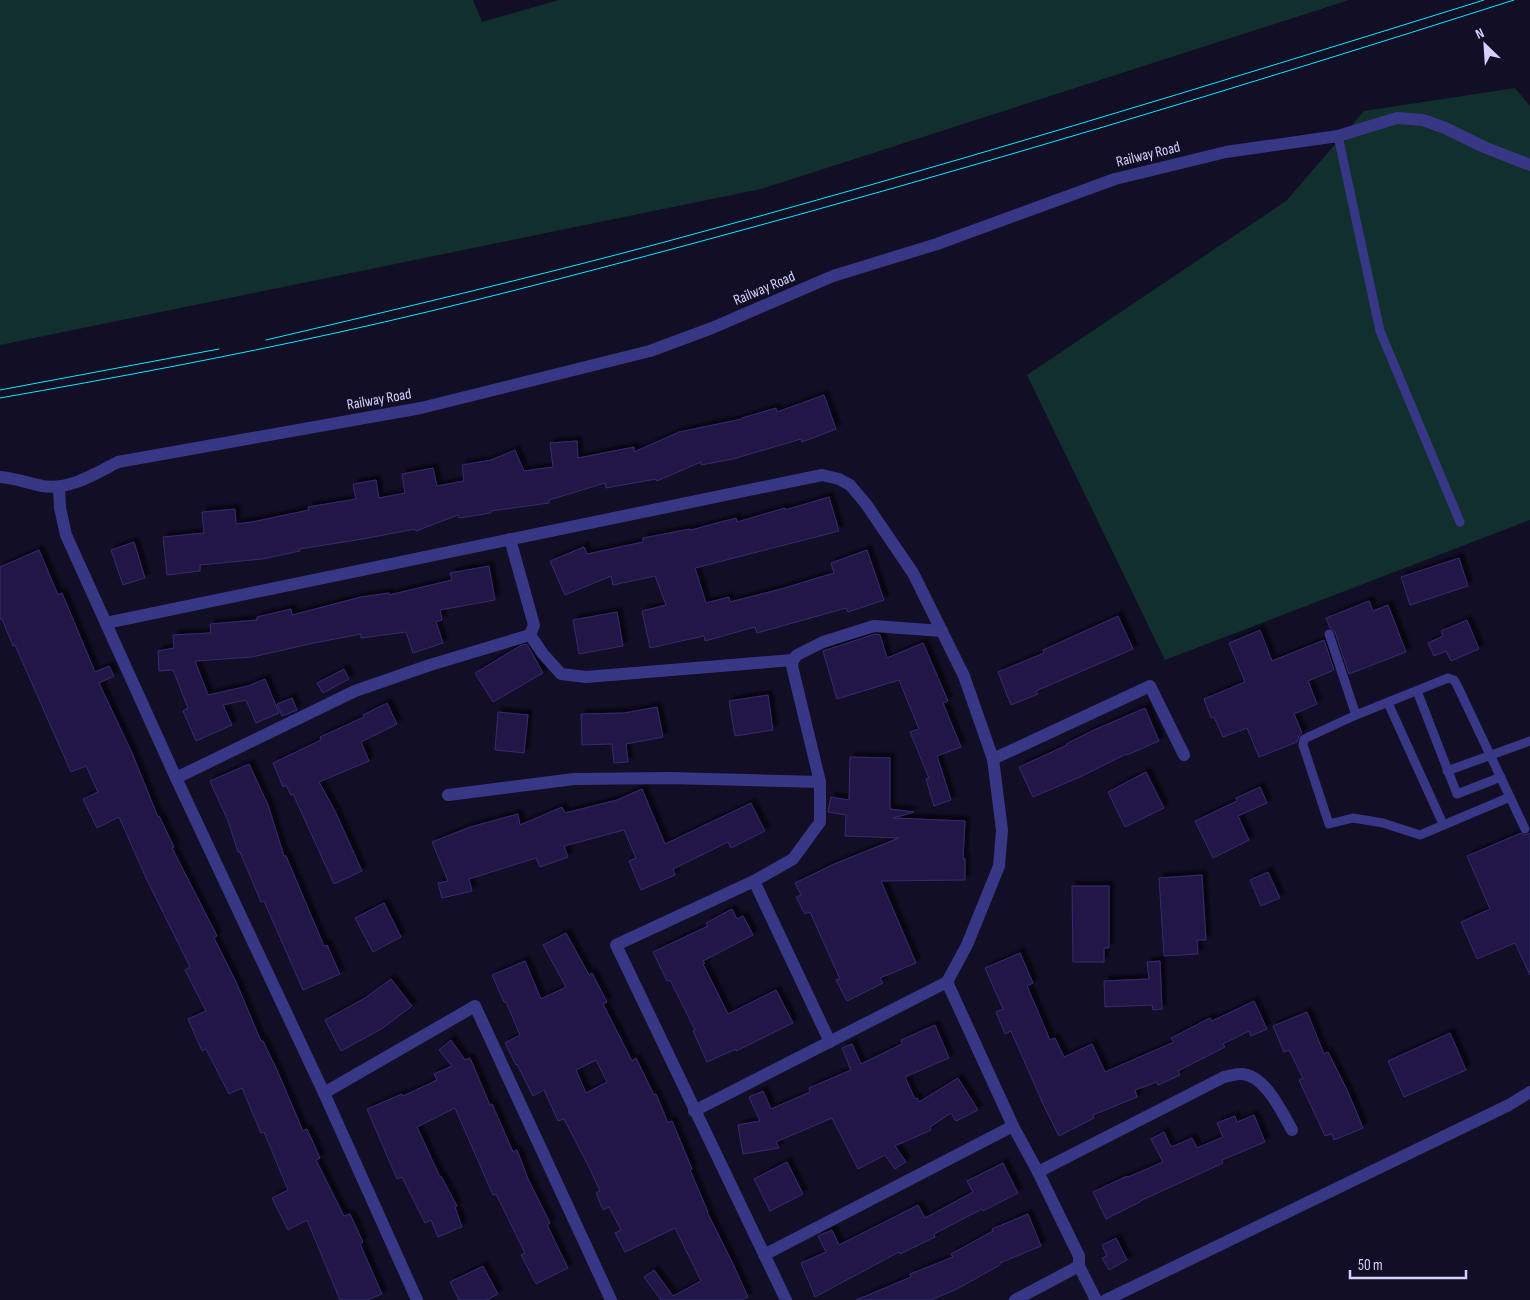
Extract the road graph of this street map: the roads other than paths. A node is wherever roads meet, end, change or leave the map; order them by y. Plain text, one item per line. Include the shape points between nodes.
1 (1338, 136) junction
2 (1530, 165) edge
3 (0, 477) edge
4 (59, 488) junction
5 (1460, 522) dead end
6 (510, 539) junction
7 (106, 623) junction
8 (942, 631) junction
9 (1329, 634) dead end
10 (530, 635) junction
11 (793, 660) junction
12 (1416, 691) junction
13 (1388, 703) junction
14 (1356, 715) junction
15 (1530, 740) edge
16 (1491, 754) junction
17 (1184, 755) dead end
18 (993, 759) junction
19 (1447, 771) junction
20 (1501, 776) junction
21 (176, 778) junction
22 (820, 782) junction
23 (448, 795) dead end
24 (1510, 797) junction
25 (1443, 824) junction
26 (1525, 830) dead end
27 (754, 881) junction
28 (947, 982) junction
29 (830, 1042) junction
30 (1530, 1092) edge
31 (324, 1093) junction
32 (694, 1111) junction
33 (1013, 1126) junction
34 (1292, 1130) dead end
35 (1038, 1172) junction
36 (764, 1255) junction
37 (1079, 1266) junction
38 (417, 1300) edge
39 (611, 1300) edge
40 (786, 1300) edge
41 (1015, 1300) edge
42 (1096, 1300) edge
43 (1106, 1300) edge

1 - 2 street, Railway Road via 1397,118 1423,120
1 - 4 street, Railway Road via 1226,152 1115,179 936,244 833,276 650,351 421,408 118,462
1 - 5 lane via 1380,331
3 - 4 street, Railway Road
4 - 7 street via 66,535
6 - 7 street
6 - 8 street via 822,475 850,485 866,504 913,573
6 - 10 street via 534,625
7 - 21 street
8 - 11 street via 874,626 823,642
8 - 18 street via 964,676
9 - 14 lane
10 - 11 street via 561,674 586,677
10 - 21 street via 430,665 356,692
11 - 22 street
12 - 13 lane
12 - 16 lane via 1448,678 1454,680
12 - 19 lane
13 - 14 lane
13 - 25 lane
14 - 25 lane via 1304,740 1329,824 1353,818 1383,823 1420,835
15 - 16 lane
16 - 19 lane
16 - 20 lane
17 - 18 street via 1150,686
18 - 28 street via 1002,830 998,866 967,944
19 - 20 lane via 1457,794
20 - 24 lane
21 - 31 street
22 - 23 street via 574,779
22 - 27 street via 820,822 793,859
24 - 25 lane
24 - 26 lane
27 - 29 street
27 - 32 street via 616,945
28 - 29 street
28 - 33 street
29 - 32 street
30 - 43 street
31 - 38 street
31 - 39 street via 475,1006
32 - 36 street
33 - 35 street
33 - 36 street
34 - 35 street via 1260,1081 1241,1073 1224,1077
35 - 37 street via 1079,1256
36 - 40 street
37 - 41 street
37 - 42 street

